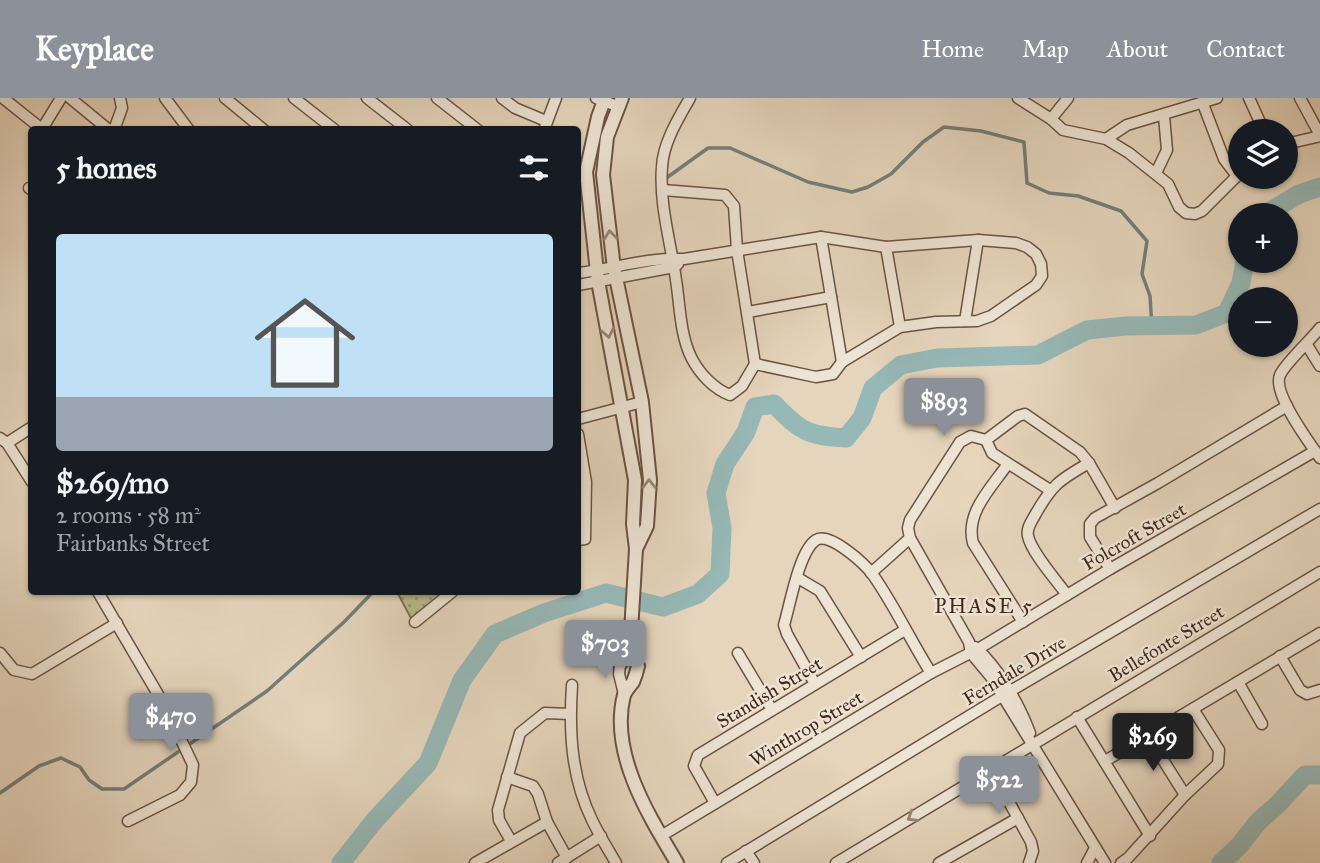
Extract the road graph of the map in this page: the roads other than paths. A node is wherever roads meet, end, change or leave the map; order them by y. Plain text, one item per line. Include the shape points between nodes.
1 (61, 98) edge
2 (70, 98) edge
3 (120, 98) edge
4 (165, 98) edge
5 (225, 98) edge
6 (294, 98) edge
7 (367, 98) edge
8 (437, 98) edge
9 (502, 98) edge
10 (556, 98) edge
11 (690, 98) edge
12 (1018, 98) edge
13 (1068, 98) edge
14 (1217, 98) edge
15 (1249, 98) edge
16 (1300, 98) edge
17 (7, 99) edge
18 (601, 99) edge
19 (620, 102) edge
20 (1203, 104) junction
21 (1164, 116) junction
22 (1051, 119) junction
23 (1259, 119) edge
24 (545, 125) edge
25 (39, 126) edge
26 (45, 126) edge
27 (107, 126) edge
28 (114, 126) edge
29 (186, 126) edge
30 (259, 126) edge
31 (330, 126) edge
32 (403, 126) edge
33 (473, 126) edge
34 (1320, 135) edge
35 (1106, 139) junction
36 (1298, 141) edge
37 (1228, 163) edge
38 (1156, 173) junction
39 (1228, 185) edge
40 (663, 190) junction
41 (821, 237) junction
42 (978, 240) junction
43 (886, 247) junction
44 (737, 250) junction
45 (677, 262) junction
46 (581, 273) edge
47 (615, 273) junction
48 (597, 276) junction
49 (581, 284) edge
50 (831, 297) junction
51 (748, 312) junction
52 (965, 321) junction
53 (900, 327) junction
54 (1320, 328) edge
55 (1307, 345) junction
56 (842, 362) junction
57 (755, 365) junction
58 (1320, 366) edge
59 (642, 402) junction
60 (1287, 406) junction
61 (622, 407) junction
62 (581, 418) edge
63 (28, 429) edge
64 (986, 439) junction
65 (4, 440) edge
66 (1318, 455) edge
67 (1089, 463) junction
68 (581, 464) edge
69 (1007, 464) junction
70 (28, 476) edge
71 (1049, 490) junction
72 (1115, 508) junction
73 (1320, 509) edge
74 (910, 538) junction
75 (581, 540) edge
76 (636, 550) junction
77 (1110, 569) junction
78 (1320, 572) edge
79 (871, 573) junction
80 (797, 578) junction
81 (100, 595) edge
82 (448, 595) edge
83 (1067, 595) junction
84 (415, 622) dead end
85 (1023, 622) junction
86 (117, 623) junction
87 (905, 630) junction
88 (1320, 633) edge
89 (630, 645) junction
90 (972, 648) junction
91 (0, 653) edge
92 (738, 653) dead end
93 (1280, 656) junction
94 (861, 657) junction
95 (620, 664) joint
96 (931, 673) junction
97 (1238, 682) junction
98 (815, 684) junction
99 (572, 685) dead end
100 (1320, 690) edge
101 (624, 694) junction
102 (1006, 694) junction
103 (1193, 709) junction
104 (772, 710) junction
105 (570, 714) junction
106 (1077, 717) junction
107 (1262, 724) dead end
108 (1148, 736) junction
109 (1033, 745) junction
110 (1105, 761) junction
111 (991, 769) junction
112 (507, 777) junction
113 (1185, 795) junction
114 (715, 803) junction
115 (1018, 818) junction
116 (128, 821) dead end
117 (547, 822) junction
118 (601, 836) junction
119 (661, 836) junction
120 (1150, 836) junction
121 (511, 841) junction
122 (1094, 848) junction
123 (747, 851) junction
124 (563, 860) edge
125 (475, 863) edge
126 (616, 863) edge
127 (677, 863) edge
128 (727, 863) edge
129 (754, 863) edge
130 (836, 863) edge
131 (939, 863) edge
132 (1029, 863) edge
133 (1087, 863) edge
134 (1105, 863) edge
135 (1121, 863) edge

1 - 26 street
2 - 27 street
3 - 28 street via 122,108
4 - 29 street
5 - 30 street
6 - 31 street
7 - 32 street
8 - 33 street
9 - 24 street
10 - 24 street
11 - 40 street via 667,145
12 - 22 street
13 - 22 street
14 - 20 street
15 - 23 street
16 - 34 street
17 - 25 street
18 - 19 street
18 - 48 street via 586,172
47 -> 19 street via 603,175 607,137
20 - 21 street
20 - 37 street
21 - 35 street via 1127,125
21 - 38 street via 1167,150
22 - 35 street via 1063,130
34 - 36 street
35 - 38 street
38 - 39 street via 1186,213 1202,211
40 - 44 street via 730,199
40 - 45 street
41 - 43 street
41 - 44 street
41 - 50 street
42 - 43 street
42 - 52 street
42 - 52 street via 1027,247 1036,254 1042,276 990,316
43 - 53 street
44 - 45 street
44 - 51 street
45 - 47 street
45 - 57 street via 687,346 699,371 720,392 730,395 743,386
46 - 48 street
47 - 48 street
47 - 59 street
48 - 49 street
48 -> 61 street
50 - 51 street
50 - 56 street
51 - 57 street
52 - 53 street
53 - 56 street
54 - 55 street
55 - 58 street
55 - 60 street via 1280,375 1279,392
56 - 57 street via 833,374 816,377
59 - 61 street
76 -> 59 street via 647,526 650,480
60 - 66 street
60 - 72 street
61 - 62 street
61 - 76 street via 635,480
63 - 65 street
64 - 67 street via 1025,414
64 - 69 street via 992,453
64 - 74 street via 971,436 960,442 910,520
65 - 70 street
66 - 77 street, Folcroft Street
67 - 71 street
67 - 72 street
68 - 75 street via 586,482 585,539
69 - 71 street
69 - 85 street via 973,516 970,533
71 - 83 street via 1028,527 1028,536
72 - 77 street via 1095,519 1089,531
73 - 102 street, Ferndale Drive
74 - 79 street
74 - 90 street
76 - 89 street
77 - 83 street, Folcroft Street
78 - 106 street, Bellefonte Street
79 - 80 street via 827,538 815,540 806,551
79 - 87 street
80 - 94 street via 820,591
80 - 98 street via 784,625
81 - 86 street
82 - 84 street
83 - 85 street, Folcroft Street
85 - 90 street, Folcroft Street
86 - 91 street via 32,674 14,670
86 - 116 street via 193,765 191,782 180,795
87 - 94 street, Standish Street
87 - 96 street
88 - 93 street
89 - 95 street
89 - 101 street via 638,666
90 - 96 street, Winthrop Street
90 - 102 street via 997,673
92 - 104 street
93 - 97 street
93 - 100 street via 1300,690 1307,694
94 - 98 street, Standish Street
95 - 101 street
96 - 114 street, Winthrop Street
97 - 103 street
97 - 107 street
98 - 104 street, Standish Street
99 - 105 street
101 - 119 street via 622,731 627,762 638,795
102 - 109 street via 1024,717
102 - 123 street, Ferndale Drive
103 - 108 street
103 - 113 street via 1220,757
104 - 114 street, Standish Street via 698,755 694,766
105 - 112 street via 545,713 531,722 520,733
105 - 118 street via 581,792
106 - 109 street, Bellefonte Street
106 - 110 street
108 - 110 street
108 - 113 street
109 - 111 street, Bellefonte Street
109 - 122 street
110 - 120 street
111 - 115 street
111 -> 130 street, Bellefonte Street
112 - 117 street via 533,786
112 - 121 street via 498,810
113 - 120 street
114 - 119 street, Winthrop Street
115 - 131 street
115 - 132 street via 1031,842
117 - 121 street
117 - 124 street
118 - 124 street
118 - 126 street
119 - 127 street
120 - 135 street
121 - 125 street
122 - 133 street
122 - 134 street
123 - 128 street, Ferndale Drive
123 - 129 street

